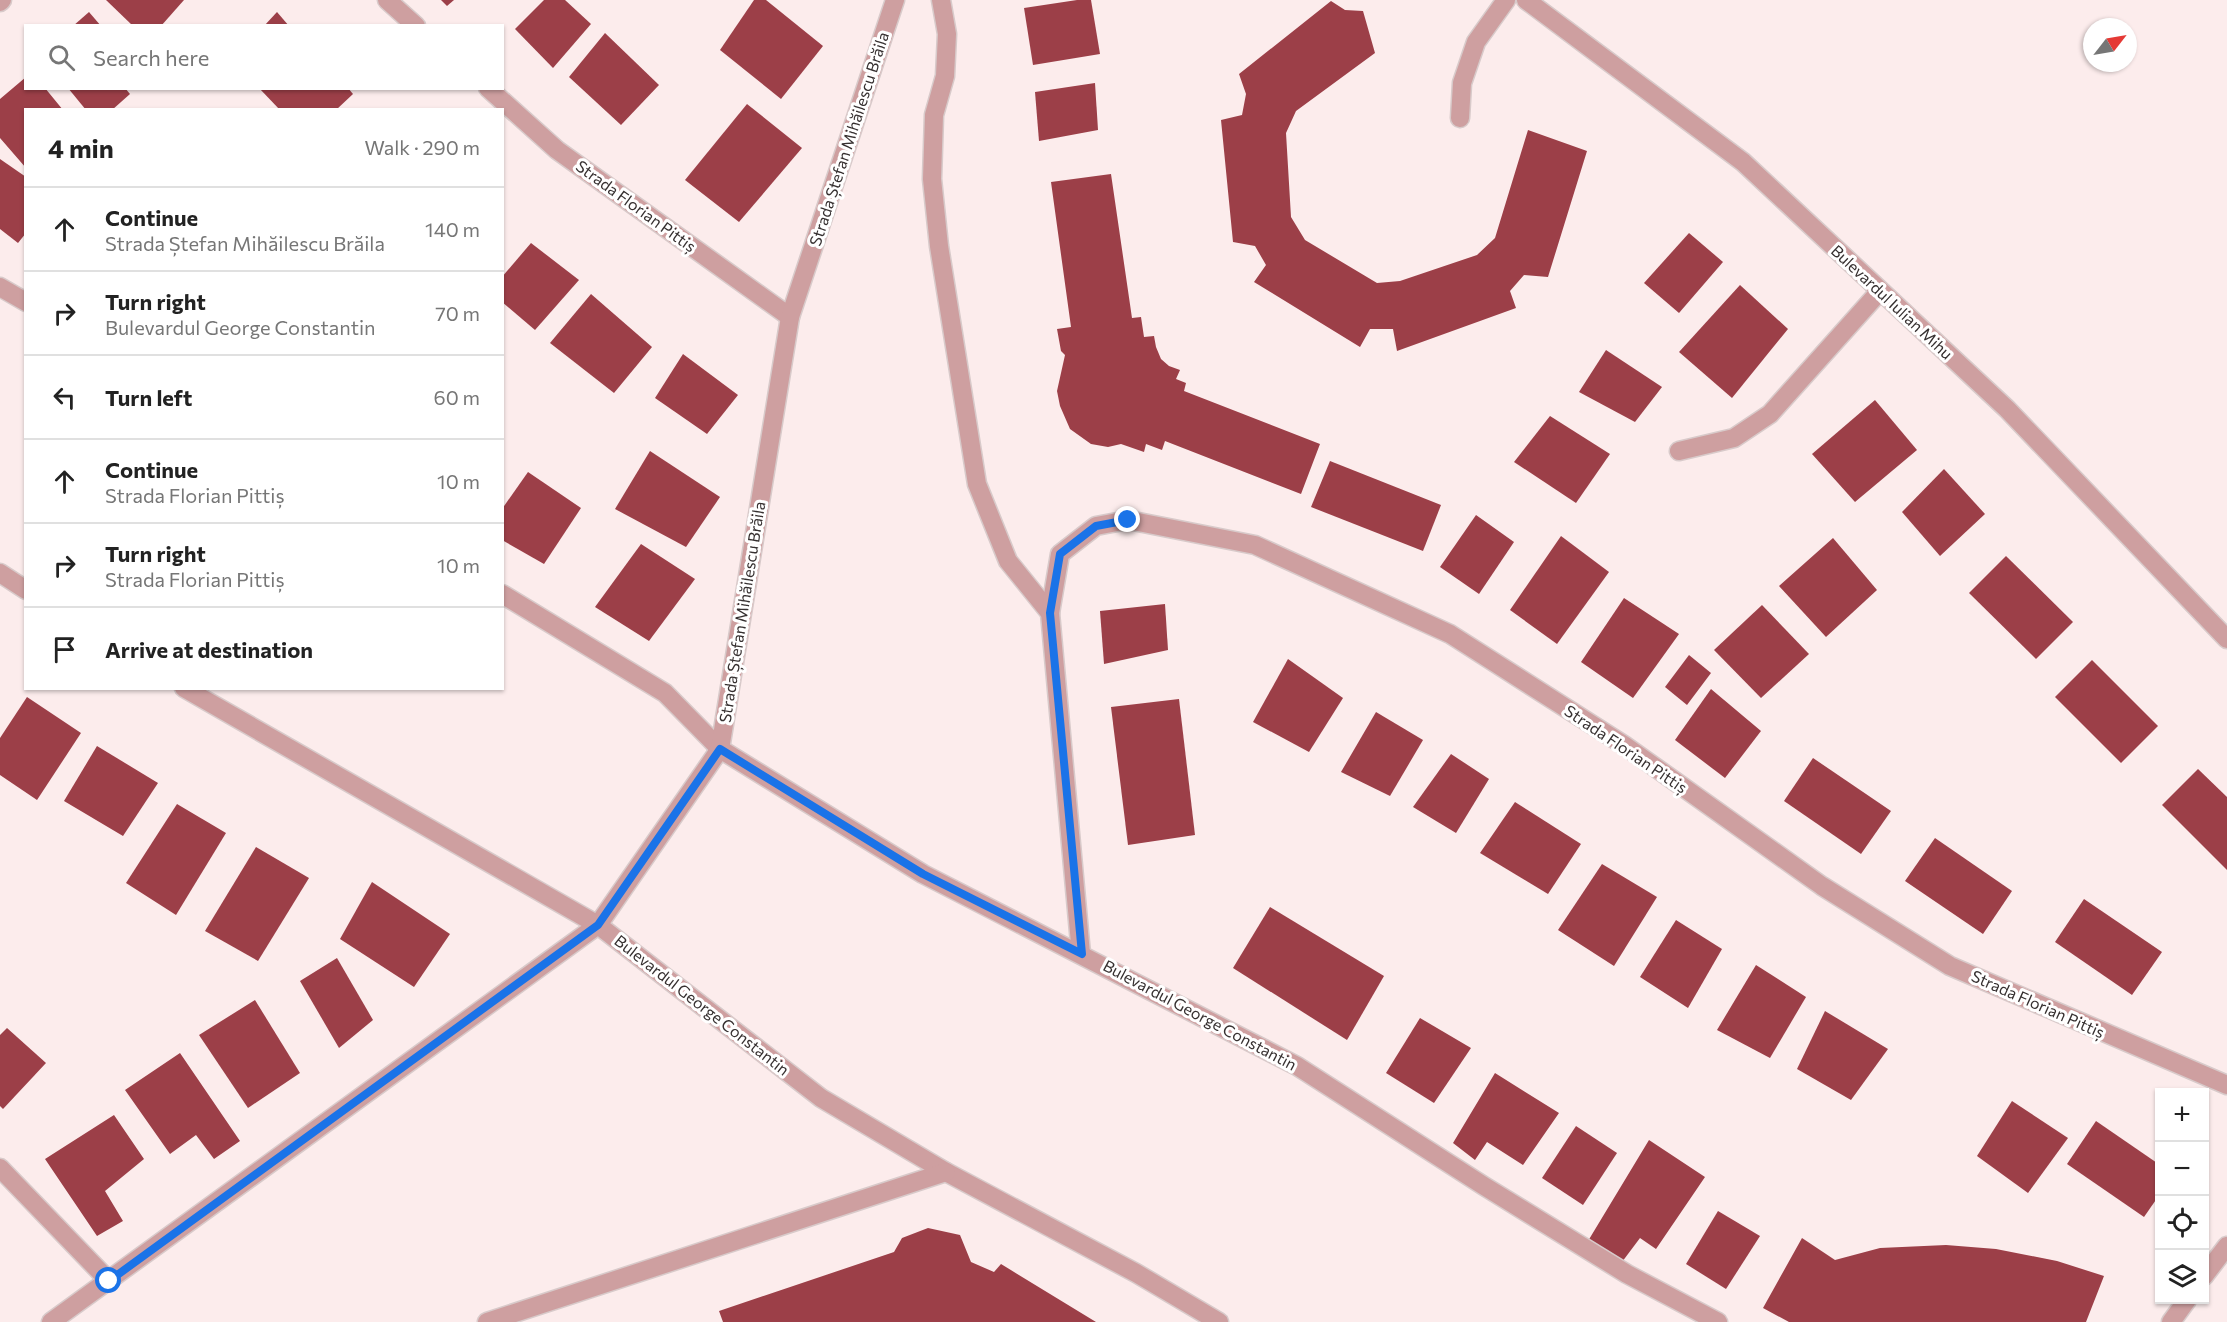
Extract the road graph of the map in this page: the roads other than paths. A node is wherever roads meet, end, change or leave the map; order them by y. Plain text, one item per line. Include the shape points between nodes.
1 (387, 0) edge
2 (895, 0) edge
3 (941, 0) edge
4 (1506, 0) edge
5 (1526, 0) edge
6 (414, 24) edge
7 (490, 90) edge
8 (1460, 118) dead end
9 (0, 287) edge
10 (1880, 291) junction
11 (24, 301) edge
12 (790, 317) junction
13 (1679, 451) dead end
14 (0, 573) edge
15 (24, 589) edge
16 (504, 595) edge
17 (1050, 613) junction
18 (2227, 639) edge
19 (187, 690) edge
20 (720, 749) junction
21 (598, 925) junction
22 (1082, 954) junction
23 (2227, 1085) edge
24 (0, 1168) edge
25 (946, 1172) junction
26 (2227, 1246) edge
27 (2209, 1271) edge
28 (109, 1281) junction
29 (2184, 1304) edge
30 (51, 1322) edge
31 (487, 1322) edge
32 (1219, 1322) edge
33 (1718, 1322) edge
34 (2171, 1322) edge

1 - 6 street
2 - 12 street, Strada Ștefan Mihăilescu Brăila
3 - 17 street via 947,34 945,76 934,115 932,179 976,484 1008,561
4 - 8 street via 1476,42 1462,83
5 - 10 street, Bulevardul Iulian Mihu via 1743,162
7 - 12 street, Strada Florian Pittiș via 557,150
9 - 11 street
10 - 13 street via 1770,414 1734,438
10 - 18 street, Bulevardul Iulian Mihu via 2007,409
12 - 20 street, Strada Ștefan Mihăilescu Brăila
14 - 15 street
16 - 20 street, Bulevardul George Constantin via 665,693
17 - 22 street, Strada Florian Pittiș
17 - 23 street, Strada Florian Pittiș via 1060,554 1096,526 1128,520 1255,545 1450,634 1624,745 1822,886 1950,966
19 - 21 street, Bulevardul George Constantin
20 - 21 street, Strada Ștefan Mihăilescu Brăila
20 - 22 street, Bulevardul George Constantin via 923,874
21 - 25 street, Bulevardul George Constantin via 821,1098
21 - 28 street, Strada Ștefan Mihăilescu Brăila
22 - 33 street, Bulevardul George Constantin via 1298,1066 1627,1274
24 - 28 street
25 - 31 street
25 - 32 street, Bulevardul George Constantin
26 - 27 street
28 - 30 street, Strada Ștefan Mihăilescu Brăila
29 - 34 street

